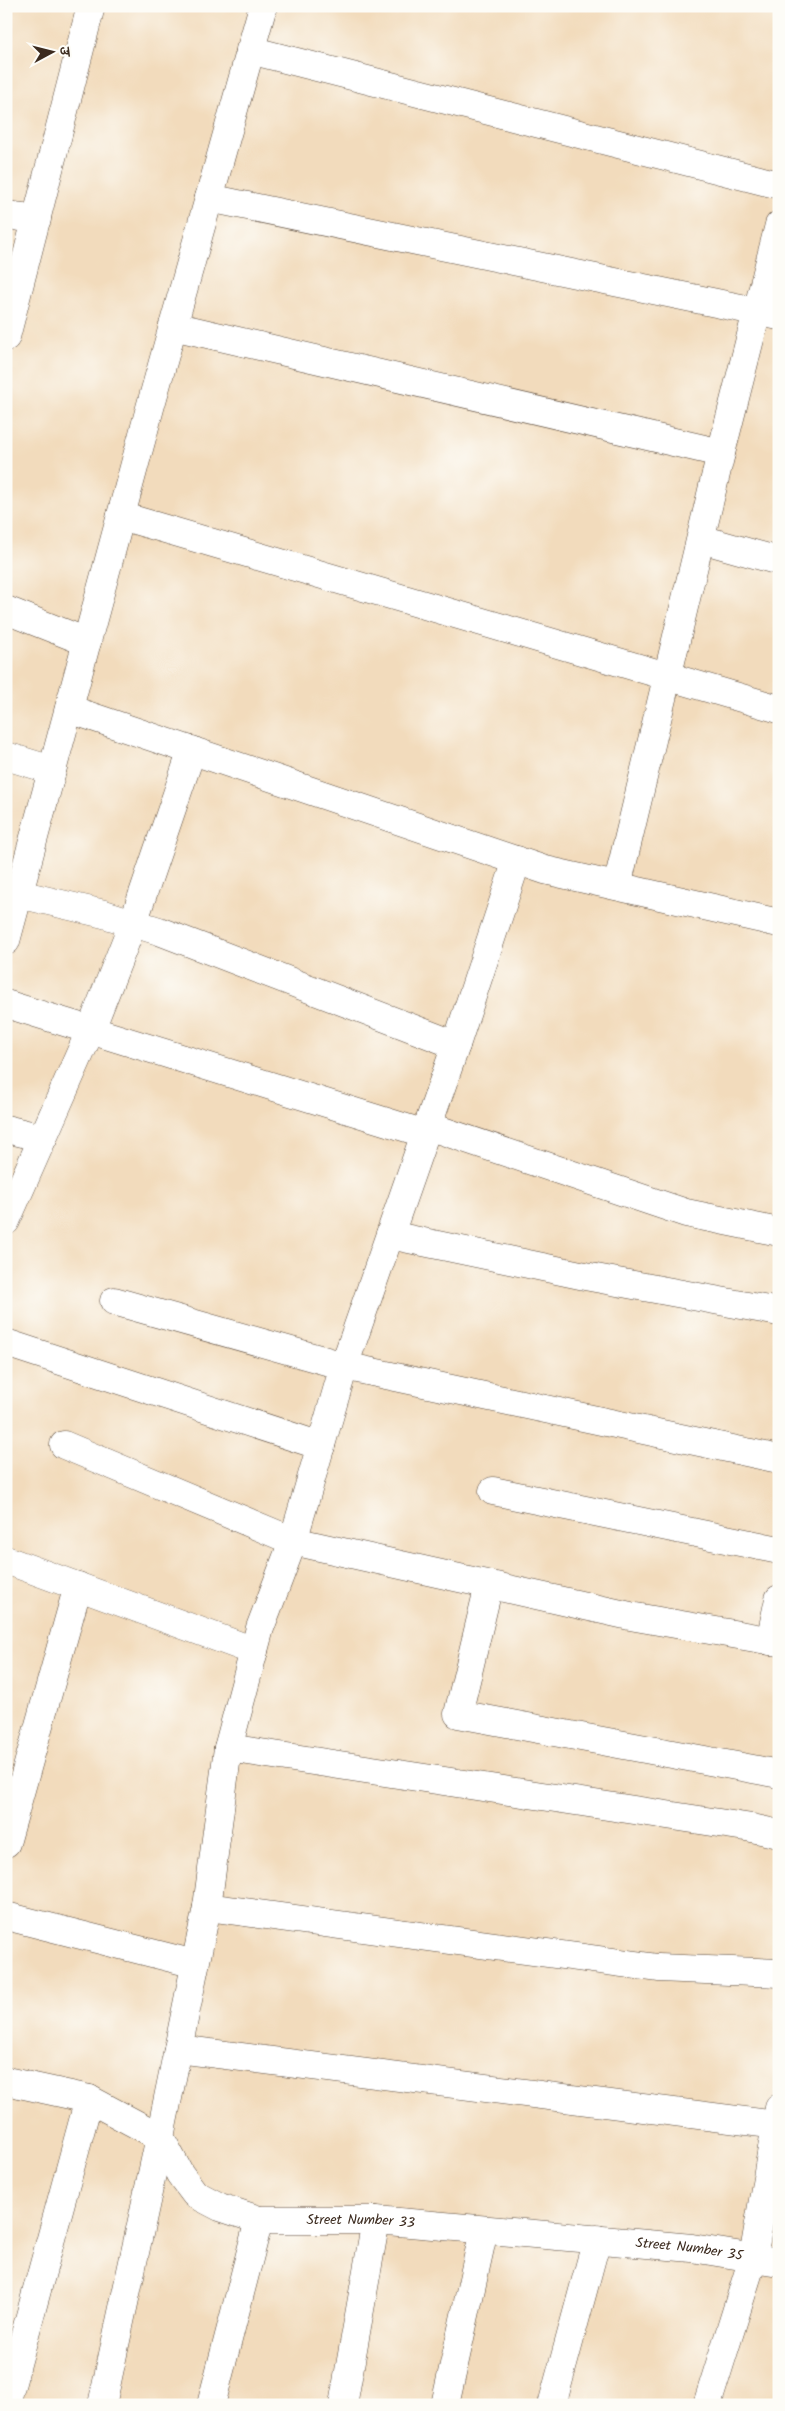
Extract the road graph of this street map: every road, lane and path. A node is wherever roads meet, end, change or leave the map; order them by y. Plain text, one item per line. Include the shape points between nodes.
1 (91, 6) edge
2 (263, 6) edge
3 (250, 50) junction
4 (779, 185) edge
5 (209, 198) junction
6 (6, 215) edge
7 (37, 219) junction
8 (779, 225) edge
9 (768, 313) edge
10 (173, 326) junction
11 (6, 337) edge
12 (721, 453) junction
13 (121, 516) junction
14 (702, 539) junction
15 (779, 561) edge
16 (6, 610) edge
17 (87, 642) junction
18 (668, 677) junction
19 (69, 709) junction
20 (779, 709) edge
21 (192, 750) junction
22 (6, 756) edge
23 (52, 770) junction
24 (517, 860) junction
25 (617, 886) junction
26 (13, 892) edge
27 (133, 923) junction
28 (779, 923) edge
29 (6, 941) edge
30 (6, 1004) edge
31 (91, 1028) junction
32 (456, 1045) junction
33 (6, 1129) edge
34 (427, 1130) junction
35 (43, 1138) junction
36 (7, 1219) edge
37 (779, 1232) edge
38 (390, 1235) junction
39 (114, 1301) dead end
40 (779, 1312) edge
41 (6, 1343) edge
42 (344, 1366) junction
43 (64, 1445) dead end
44 (321, 1446) junction
45 (779, 1459) edge
46 (493, 1491) dead end
47 (293, 1541) junction
48 (779, 1550) edge
49 (6, 1560) edge
50 (490, 1584) junction
51 (78, 1586) junction
52 (779, 1599) edge
53 (774, 1641) edge
54 (254, 1651) junction
55 (228, 1748) junction
56 (779, 1774) edge
57 (779, 1834) edge
58 (6, 1843) edge
59 (207, 1906) junction
60 (6, 1916) edge
61 (195, 1964) junction
62 (779, 1973) edge
63 (178, 2049) junction
64 (6, 2081) edge
65 (88, 2099) junction
66 (777, 2116) edge
67 (160, 2137) junction
68 (259, 2220) junction
69 (376, 2220) junction
70 (484, 2230) junction
71 (598, 2239) junction
72 (766, 2260) edge
73 (7, 2400) edge
74 (102, 2405) edge
75 (210, 2405) edge
76 (343, 2405) edge
77 (445, 2405) edge
78 (552, 2405) edge
79 (707, 2405) edge

1 - 7 street
2 - 3 street
3 - 4 street
3 - 5 street
5 - 9 street
5 - 10 street
6 - 7 street
7 - 11 street
8 - 9 street
9 - 12 street
10 - 12 street
10 - 13 street
12 - 14 street
13 - 17 street
13 - 18 street
14 - 15 street
14 - 18 street
16 - 17 street
17 - 19 street
18 - 20 street
18 - 25 street
19 - 21 street
19 - 23 street
21 - 24 street
21 - 27 street
22 - 23 street
23 - 26 street
24 - 25 street via 544,870
24 - 32 street
25 - 28 street
26 - 27 street
26 - 29 street
27 - 31 street
27 - 32 street
30 - 31 street
31 - 34 street
31 - 35 street
32 - 34 street
33 - 35 street
34 - 37 street via 686,1213
34 - 38 street
35 - 36 street
38 - 40 street
38 - 42 street
39 - 42 street
41 - 44 street
42 - 44 street
42 - 45 street
43 - 47 street
44 - 47 street
46 - 48 street
47 - 50 street
47 - 54 street
49 - 51 street
50 - 53 street via 630,1616
50 - 56 street via 458,1714
51 - 54 street
51 - 58 street
52 - 53 street
54 - 55 street
55 - 57 street
55 - 59 street
59 - 61 street
59 - 62 street via 658,1968
60 - 61 street
61 - 63 street
63 - 66 street
63 - 67 street
64 - 65 street
65 - 67 street
65 - 73 street
66 - 72 street
67 - 68 street, Street Number 33 via 195,2194 220,2207
67 - 74 street
68 - 69 street, Street Number 33
68 - 75 street
69 - 70 street, Street Number 33
69 - 76 street
70 - 71 street, Street Number 33
70 - 77 street
71 - 72 street, Street Number 35 via 692,2248
71 - 78 street
72 - 79 street

